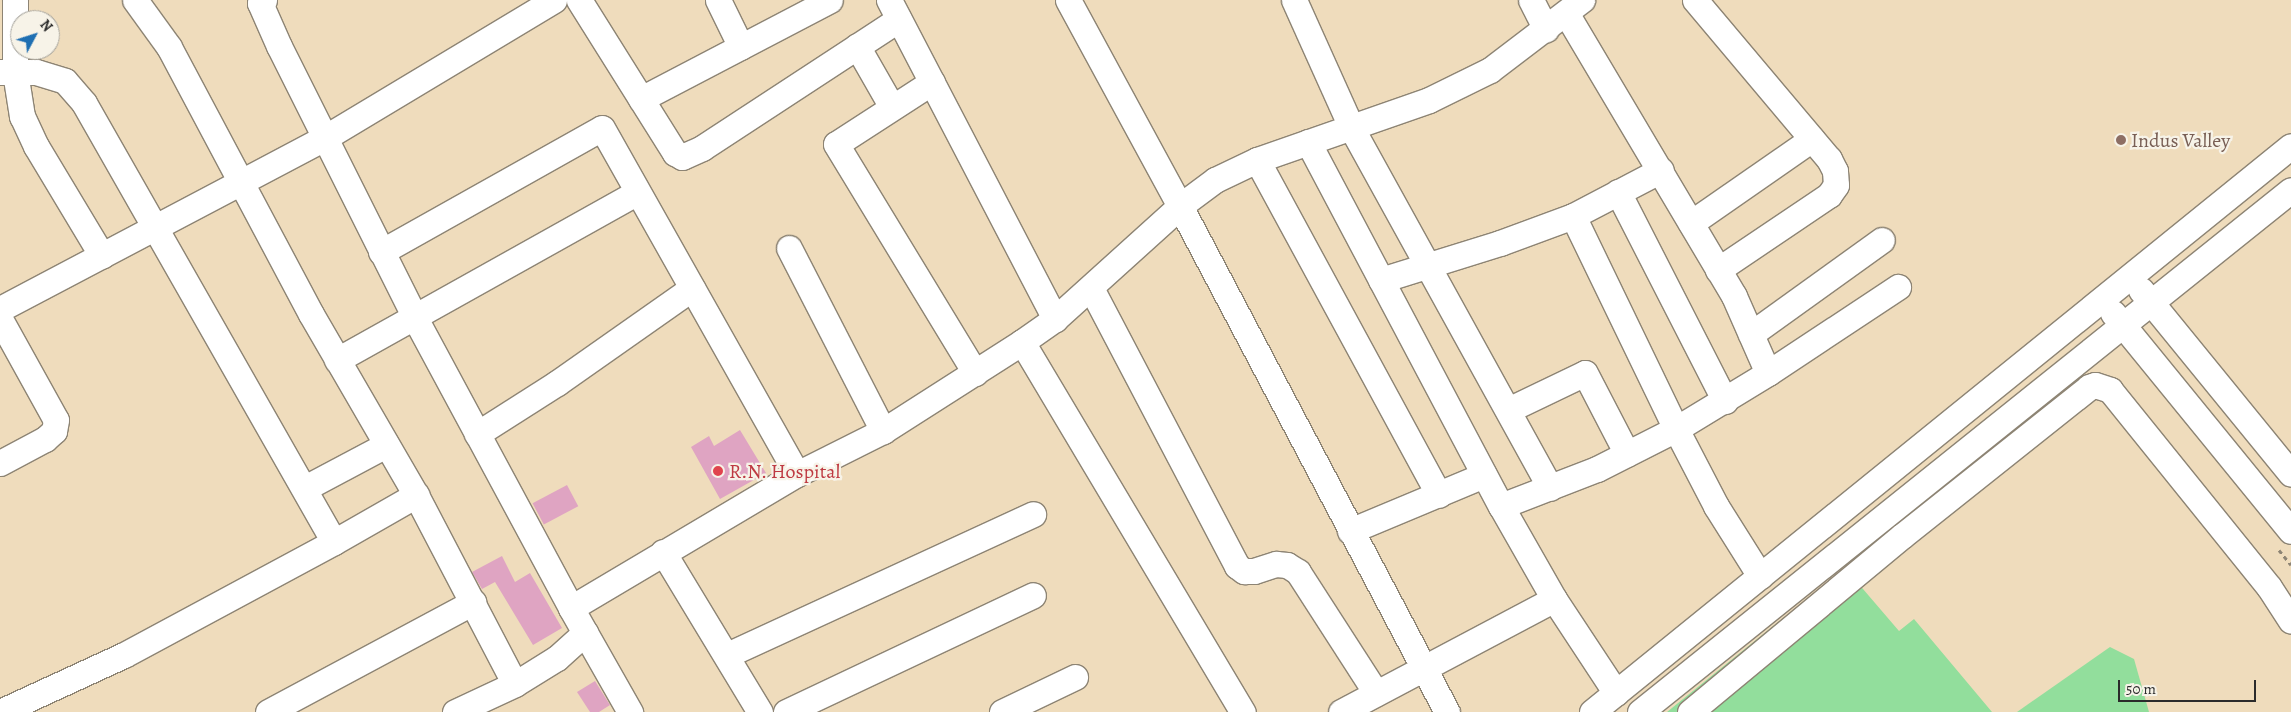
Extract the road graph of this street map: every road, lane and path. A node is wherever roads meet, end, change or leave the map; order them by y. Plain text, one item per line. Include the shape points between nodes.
1 (15, 0) edge
2 (135, 0) edge
3 (554, 0) edge
4 (579, 0) edge
5 (718, 0) edge
6 (830, 0) edge
7 (1068, 0) edge
8 (1294, 0) edge
9 (1531, 0) edge
10 (1694, 0) edge
11 (261, 1) edge
12 (1574, 6) edge
13 (894, 9) edge
14 (1546, 29) junction
15 (740, 46) junction
16 (857, 46) junction
17 (8, 72) edge
18 (932, 82) junction
19 (641, 99) junction
20 (892, 107) junction
21 (1352, 127) junction
22 (326, 137) junction
23 (1812, 138) junction
24 (1308, 142) junction
25 (2291, 146) edge
26 (1257, 160) junction
27 (1661, 170) junction
28 (240, 182) junction
29 (2291, 190) edge
30 (637, 192) junction
31 (1618, 192) junction
32 (1180, 206) junction
33 (1573, 216) junction
34 (1691, 223) junction
35 (156, 227) junction
36 (1882, 240) dead end
37 (789, 248) dead end
38 (381, 252) junction
39 (102, 256) junction
40 (1428, 265) junction
41 (1718, 270) junction
42 (2130, 277) junction
43 (1381, 280) junction
44 (1898, 287) dead end
45 (692, 288) junction
46 (1091, 288) junction
47 (2102, 300) junction
48 (2151, 303) junction
49 (0, 309) edge
50 (0, 318) edge
51 (415, 318) junction
52 (1055, 320) junction
53 (2123, 325) junction
54 (1751, 334) junction
55 (1022, 342) junction
56 (337, 360) junction
57 (975, 373) junction
58 (1768, 373) junction
59 (1725, 400) junction
60 (1508, 410) junction
61 (1676, 429) junction
62 (883, 431) junction
63 (477, 434) junction
64 (386, 445) junction
65 (1626, 454) junction
66 (0, 463) edge
67 (797, 474) junction
68 (2291, 474) edge
69 (1484, 475) junction
70 (305, 488) junction
71 (1550, 488) junction
72 (416, 494) junction
73 (1439, 495) junction
74 (1501, 506) junction
75 (1033, 514) dead end
76 (1350, 531) junction
77 (2291, 531) edge
78 (334, 542) junction
79 (663, 552) junction
80 (1760, 576) junction
81 (1033, 595) dead end
82 (1554, 599) junction
83 (473, 602) junction
84 (571, 608) junction
85 (2291, 621) edge
86 (585, 633) junction
87 (726, 655) junction
88 (1423, 670) junction
89 (1075, 677) dead end
90 (515, 684) junction
91 (1376, 693) junction
92 (1616, 693) junction
93 (466, 710) edge
94 (753, 710) edge
95 (0, 712) edge
96 (268, 712) edge
97 (630, 712) edge
98 (786, 712) edge
99 (1002, 712) edge
100 (1243, 712) edge
101 (1341, 712) edge
102 (1447, 712) edge
103 (1592, 712) edge
104 (1640, 712) edge
105 (1690, 712) edge

1 - 17 street
2 - 28 street via 169,47
3 - 22 street
4 - 19 street
5 - 15 street
6 - 15 street
7 - 32 street
8 - 21 street
9 - 14 street
10 - 23 street
11 - 22 street via 279,46
12 - 14 street
12 - 27 street
13 - 16 street
13 - 18 street
14 - 21 street via 1490,70 1429,100
15 - 19 street
16 - 19 street via 697,151 682,157 675,153
16 - 20 street
17 - 35 street via 36,72 65,81 84,103
17 - 39 street via 36,146
18 - 20 street
18 - 52 street
20 - 57 street via 836,144
21 - 24 street
21 - 40 street
22 - 28 street
22 - 38 street
23 - 34 street
23 - 41 street via 1835,171 1836,184 1829,196
24 - 26 street
24 - 43 street
25 - 42 street
26 - 32 street via 1215,180
26 - 73 street
27 - 31 street
27 - 34 street
28 - 35 street
28 - 56 street
29 - 48 street
30 - 38 street via 602,128
30 - 45 street
30 - 51 street
31 - 33 street
31 - 59 street
32 - 46 street
32 - 76 street
33 - 40 street
33 - 61 street
34 - 41 street
35 - 39 street
35 - 70 street
36 - 54 street
37 - 62 street
38 - 51 street
39 - 49 street
40 - 43 street
40 - 60 street
41 - 54 street
42 - 47 street
42 - 48 street
43 - 69 street
44 - 58 street
45 - 63 street via 557,383
45 - 67 street
46 - 52 street
46 - 91 street via 1237,566 1254,572 1276,564 1287,565 1298,572
47 - 53 street
47 - 80 street
48 - 53 street
48 - 68 street
50 - 66 street via 56,420 54,431 45,439
51 - 56 street
51 - 63 street
52 - 55 street
53 - 77 street
53 - 104 street
54 - 58 street
55 - 57 street
55 - 100 street
56 - 64 street
57 - 62 street
58 - 59 street
59 - 61 street
60 - 65 street via 1585,373
60 - 71 street
61 - 65 street
61 - 80 street via 1716,506
62 - 67 street
63 - 84 street
64 - 70 street
64 - 72 street
65 - 71 street
67 - 79 street
69 - 73 street
69 - 74 street
70 - 78 street
71 - 74 street
72 - 78 street
72 - 83 street
73 - 76 street
74 - 82 street
75 - 87 street
76 - 88 street
78 - 95 street via 124,655
79 - 84 street
79 - 87 street
80 - 92 street
81 - 98 street
82 - 88 street
82 - 92 street
83 - 90 street
83 - 96 street
84 - 86 street
85 - 105 street via 2269,587 2110,390 2095,385 2088,387 1902,536
86 - 90 street via 556,658
86 - 97 street
87 - 94 street
88 - 91 street
88 - 102 street
89 - 99 street
90 - 93 street
91 - 101 street
92 - 103 street

